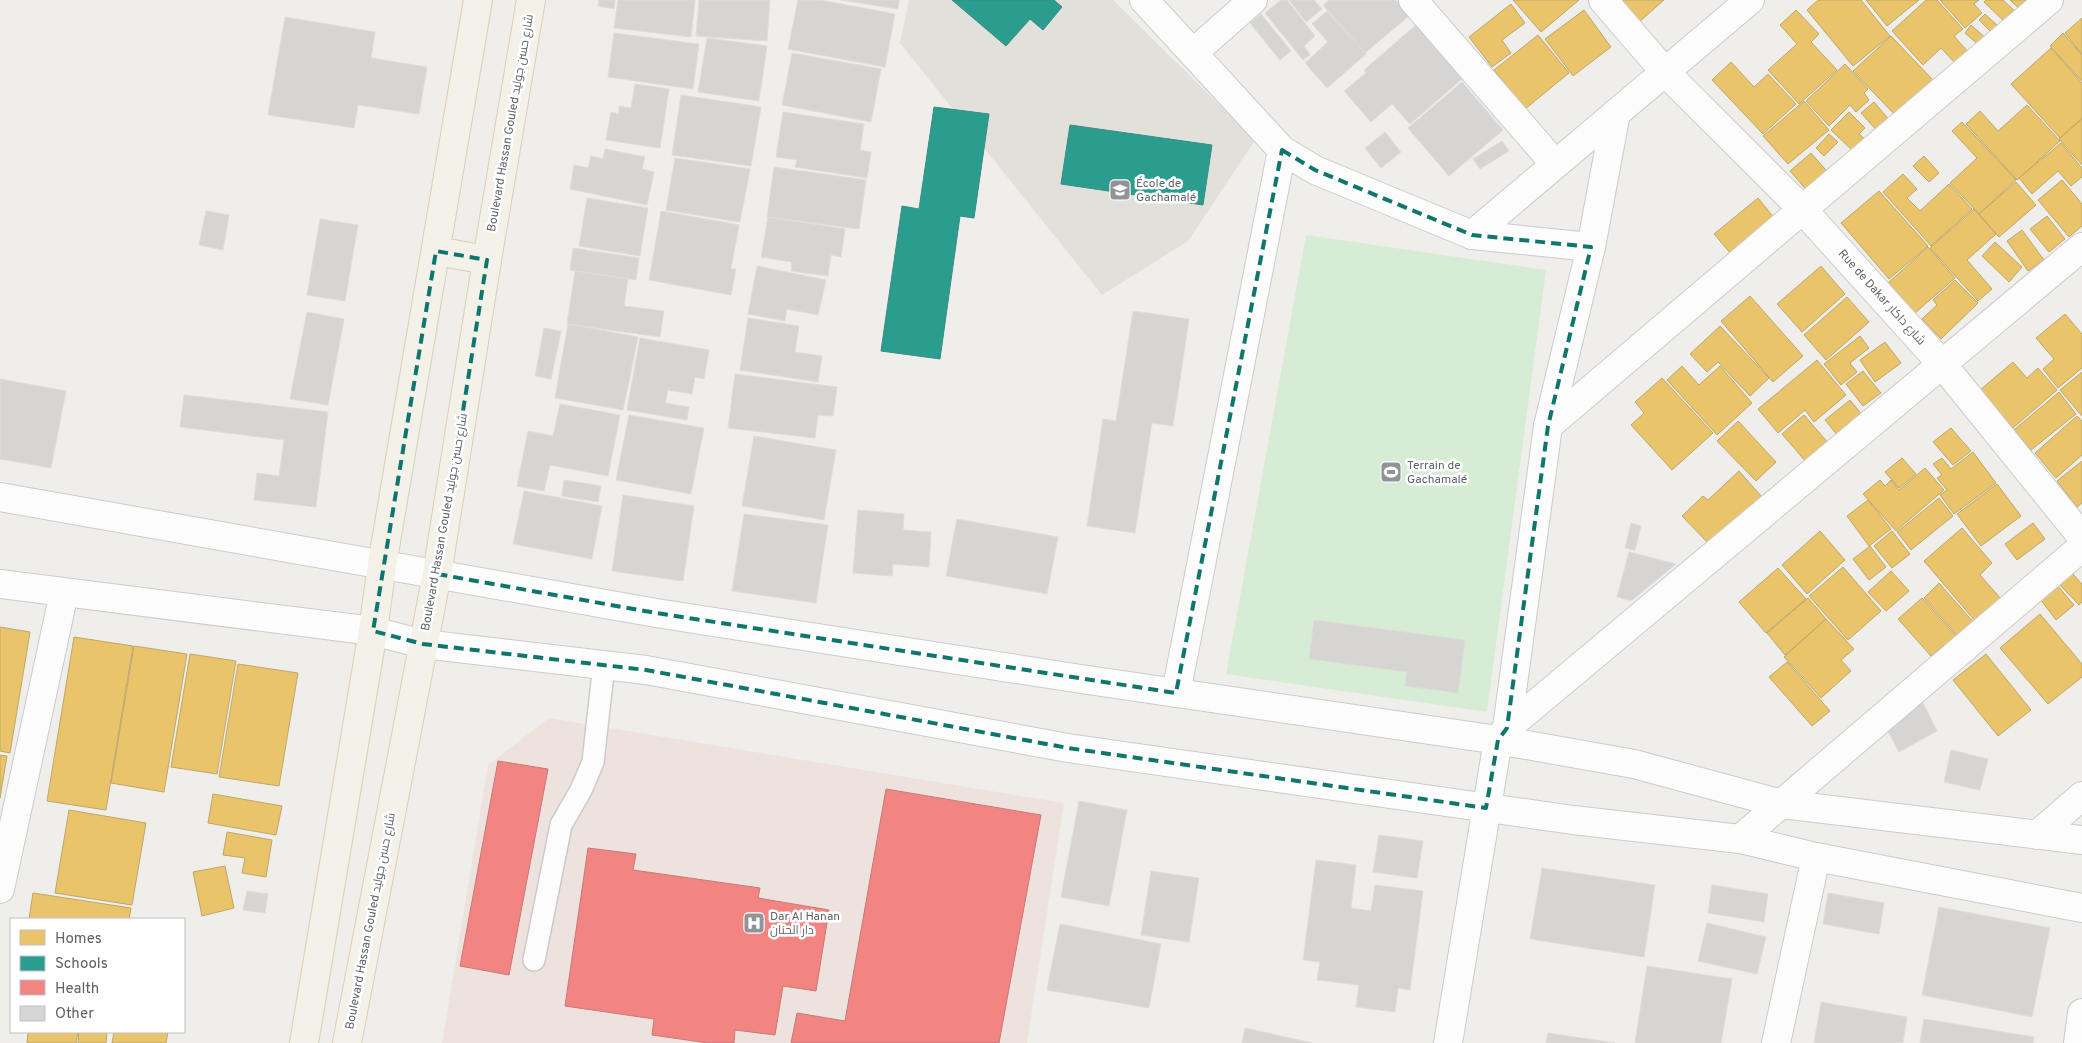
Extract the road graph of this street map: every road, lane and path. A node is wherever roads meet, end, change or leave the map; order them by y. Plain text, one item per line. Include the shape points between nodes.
1 (478, 0) edge
2 (531, 0) edge
3 (1144, 0) edge
4 (1253, 0) edge
5 (1413, 0) edge
6 (1603, 0) edge
7 (1750, 0) edge
8 (2049, 0) edge
9 (1193, 53) junction
10 (1665, 72) junction
11 (1616, 113) junction
12 (1282, 150) junction
13 (1555, 164) junction
14 (1802, 209) junction
15 (1472, 235) junction
16 (2082, 246) edge
17 (1591, 247) junction
18 (436, 251) junction
19 (487, 260) junction
20 (1942, 364) junction
21 (1548, 426) junction
22 (0, 497) edge
23 (2082, 537) edge
24 (2082, 547) edge
25 (382, 565) junction
26 (437, 574) junction
27 (0, 584) edge
28 (64, 592) junction
29 (374, 631) junction
30 (423, 644) junction
31 (604, 664) junction
32 (1176, 693) junction
33 (1503, 734) junction
34 (2082, 796) edge
35 (1782, 804) junction
36 (1486, 808) junction
37 (2037, 835) junction
38 (1740, 839) junction
39 (2082, 840) edge
40 (1816, 857) junction
41 (1, 879) edge
42 (2082, 908) edge
43 (534, 960) dead end
44 (2082, 1013) edge
45 (304, 1043) edge
46 (347, 1043) edge
47 (1448, 1043) edge
48 (1776, 1043) edge
49 (2078, 1043) edge

1 - 18 main road
2 - 19 main road, Boulevard Hassan Gouled شارع حسن جوليد
3 - 9 street
4 - 9 street
5 - 13 street
6 - 10 street, Rue de Dakar شارع داكار
7 - 10 street
8 - 14 street
9 - 12 street
10 - 11 street
10 - 14 street, Rue de Dakar شارع داكار
11 - 13 street
11 - 17 street
12 - 15 street via 1315,170
12 - 32 street
13 - 15 street
14 - 20 street, Rue de Dakar شارع داكار
14 - 21 street
15 - 17 street
16 - 20 street
17 - 21 street
18 - 19 main road
18 - 25 main road
19 - 26 main road, Boulevard Hassan Gouled شارع حسن جوليد
20 - 23 street, Rue de Dakar شارع داكار
20 - 33 street
21 - 33 street
22 - 25 street
24 - 35 street
25 - 26 street
25 - 29 main road
26 - 30 main road, Boulevard Hassan Gouled شارع حسن جوليد
26 - 32 street via 656,613
27 - 28 street
28 - 29 street
28 - 41 street
29 - 30 street
29 - 45 main road
30 - 31 street
30 - 46 main road, Boulevard Hassan Gouled شارع حسن جوليد
31 - 36 street via 1068,748
31 - 43 lane via 593,762 561,825
32 - 33 street
33 - 35 street via 1634,764
33 - 36 street
34 - 37 street
35 - 37 street
35 - 38 street
36 - 38 street
36 - 47 street
37 - 39 street
38 - 40 street
40 - 42 street
40 - 48 street
44 - 49 street

